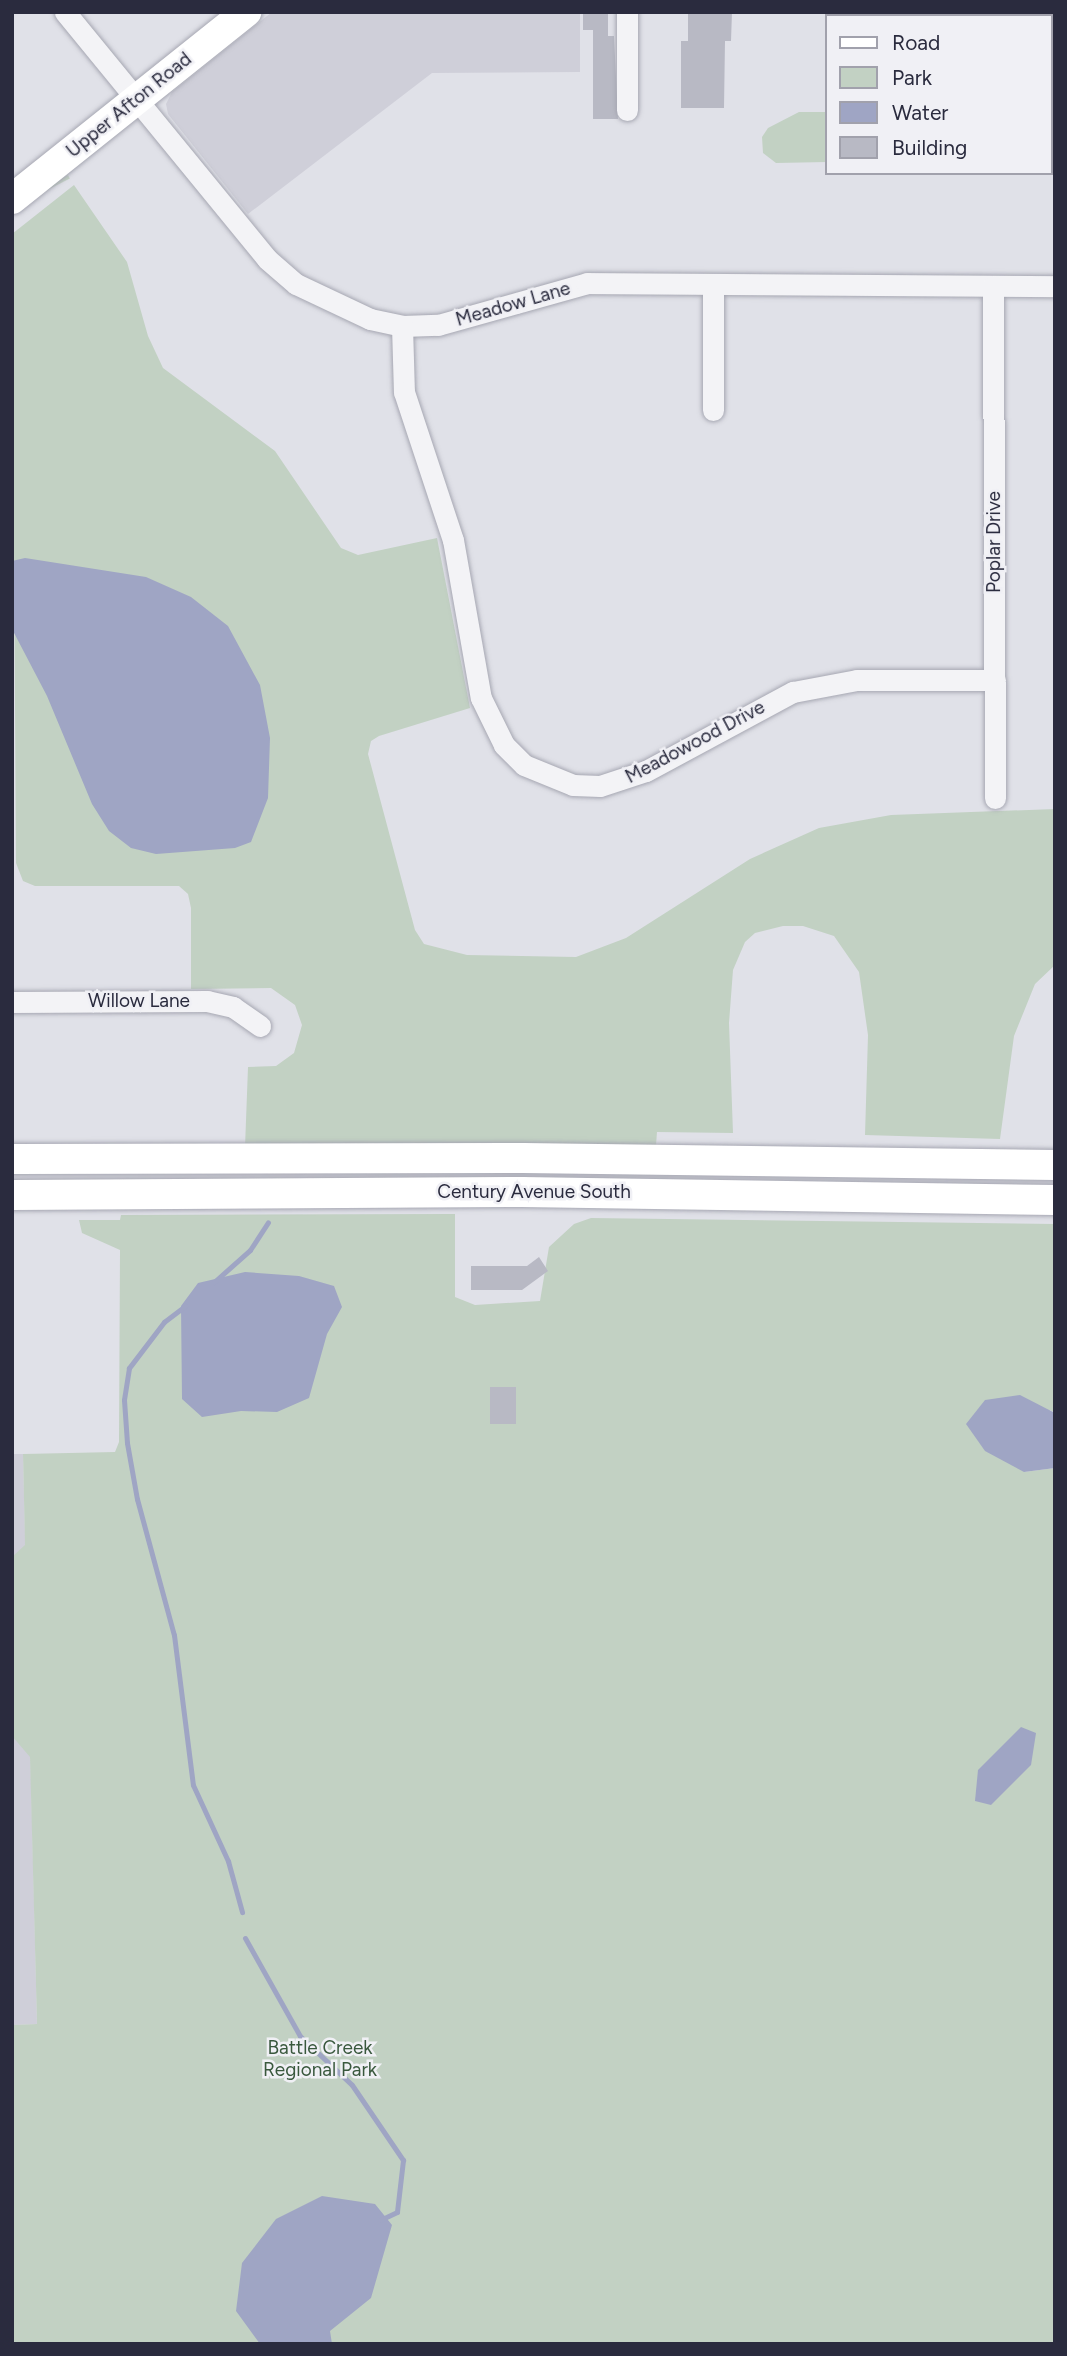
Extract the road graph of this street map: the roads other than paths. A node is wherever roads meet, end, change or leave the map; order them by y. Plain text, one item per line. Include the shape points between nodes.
1 (65, 12) edge
2 (246, 12) edge
3 (627, 12) edge
4 (138, 98) junction
5 (627, 110) dead end
6 (12, 199) edge
7 (713, 285) junction
8 (993, 286) junction
9 (1055, 286) edge
10 (402, 326) junction
11 (713, 410) dead end
12 (995, 680) junction
13 (995, 798) dead end
14 (12, 1002) edge
15 (260, 1026) dead end
16 (12, 1159) edge
17 (1055, 1165) edge
18 (12, 1195) edge
19 (1055, 1200) edge

1 - 4 street, Meadow Lane
2 - 4 main road, Upper Afton Road
3 - 5 street
4 - 6 main road, Upper Afton Road
4 - 10 street, Meadow Lane via 267,259 296,284 338,307
7 - 8 street, Meadow Lane
7 - 10 street, Meadow Lane via 587,283 536,294 467,319
7 - 11 street
8 - 9 street, Meadow Lane
8 - 12 street, Poplar Drive
10 - 12 street, Meadowood Drive via 404,392 453,540 481,698 504,745 524,765 572,785 600,786 646,771 793,692 857,680
12 - 13 street, Poplar Drive
14 - 15 street, Willow Lane via 207,1001 233,1007
16 - 17 main road, Century Avenue South via 537,1158
18 - 19 main road, Century Avenue South via 522,1192

